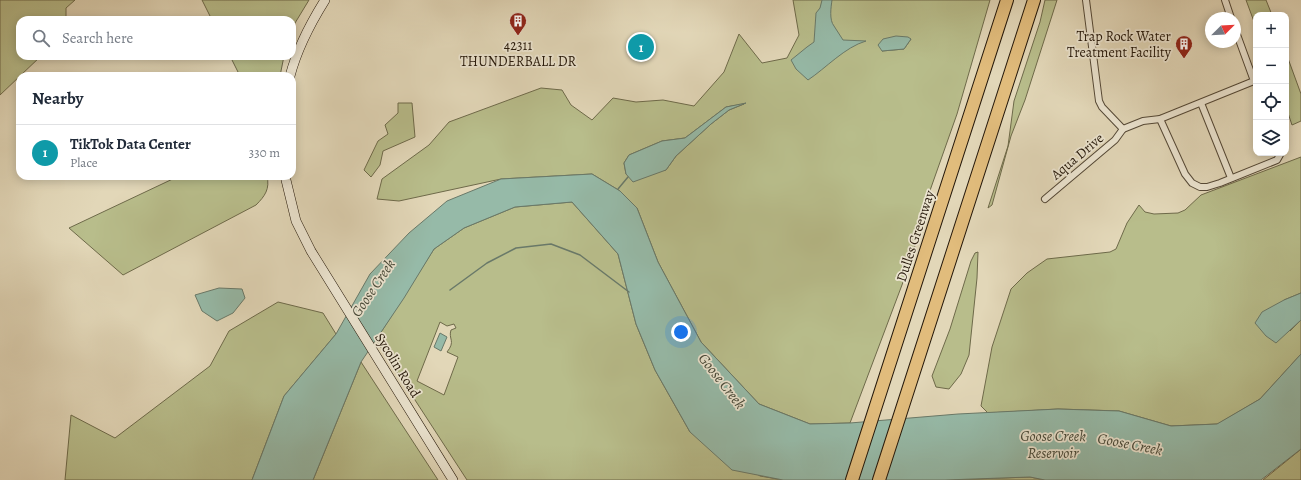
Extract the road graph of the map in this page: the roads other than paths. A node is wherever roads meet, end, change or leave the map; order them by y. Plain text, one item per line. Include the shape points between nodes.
1 (325, 0) edge
2 (1007, 0) edge
3 (1034, 0) edge
4 (1086, 0) edge
5 (1225, 0) edge
6 (1229, 12) edge
7 (1241, 44) edge
8 (296, 58) edge
9 (295, 60) edge
10 (291, 72) edge
11 (1253, 78) edge
12 (1253, 84) edge
13 (1201, 103) junction
14 (1160, 119) junction
15 (1123, 129) junction
16 (1279, 156) edge
17 (1231, 178) junction
18 (286, 180) edge
19 (1045, 199) dead end
20 (453, 480) edge
21 (852, 480) edge
22 (879, 480) edge

1 - 8 main road via 301,43
2 - 21 highway, Dulles Greenway
3 - 22 highway
4 - 15 street via 1099,101
5 - 6 street
7 - 11 street
9 - 10 main road
12 - 13 street
13 - 14 street
13 - 17 street
14 - 15 street via 1143,121
14 - 17 street via 1185,174 1192,183 1207,187
15 - 19 street, Aqua Drive via 1115,140
16 - 17 street via 1277,160
18 - 20 main road, Sycolin Road via 296,221 311,251

